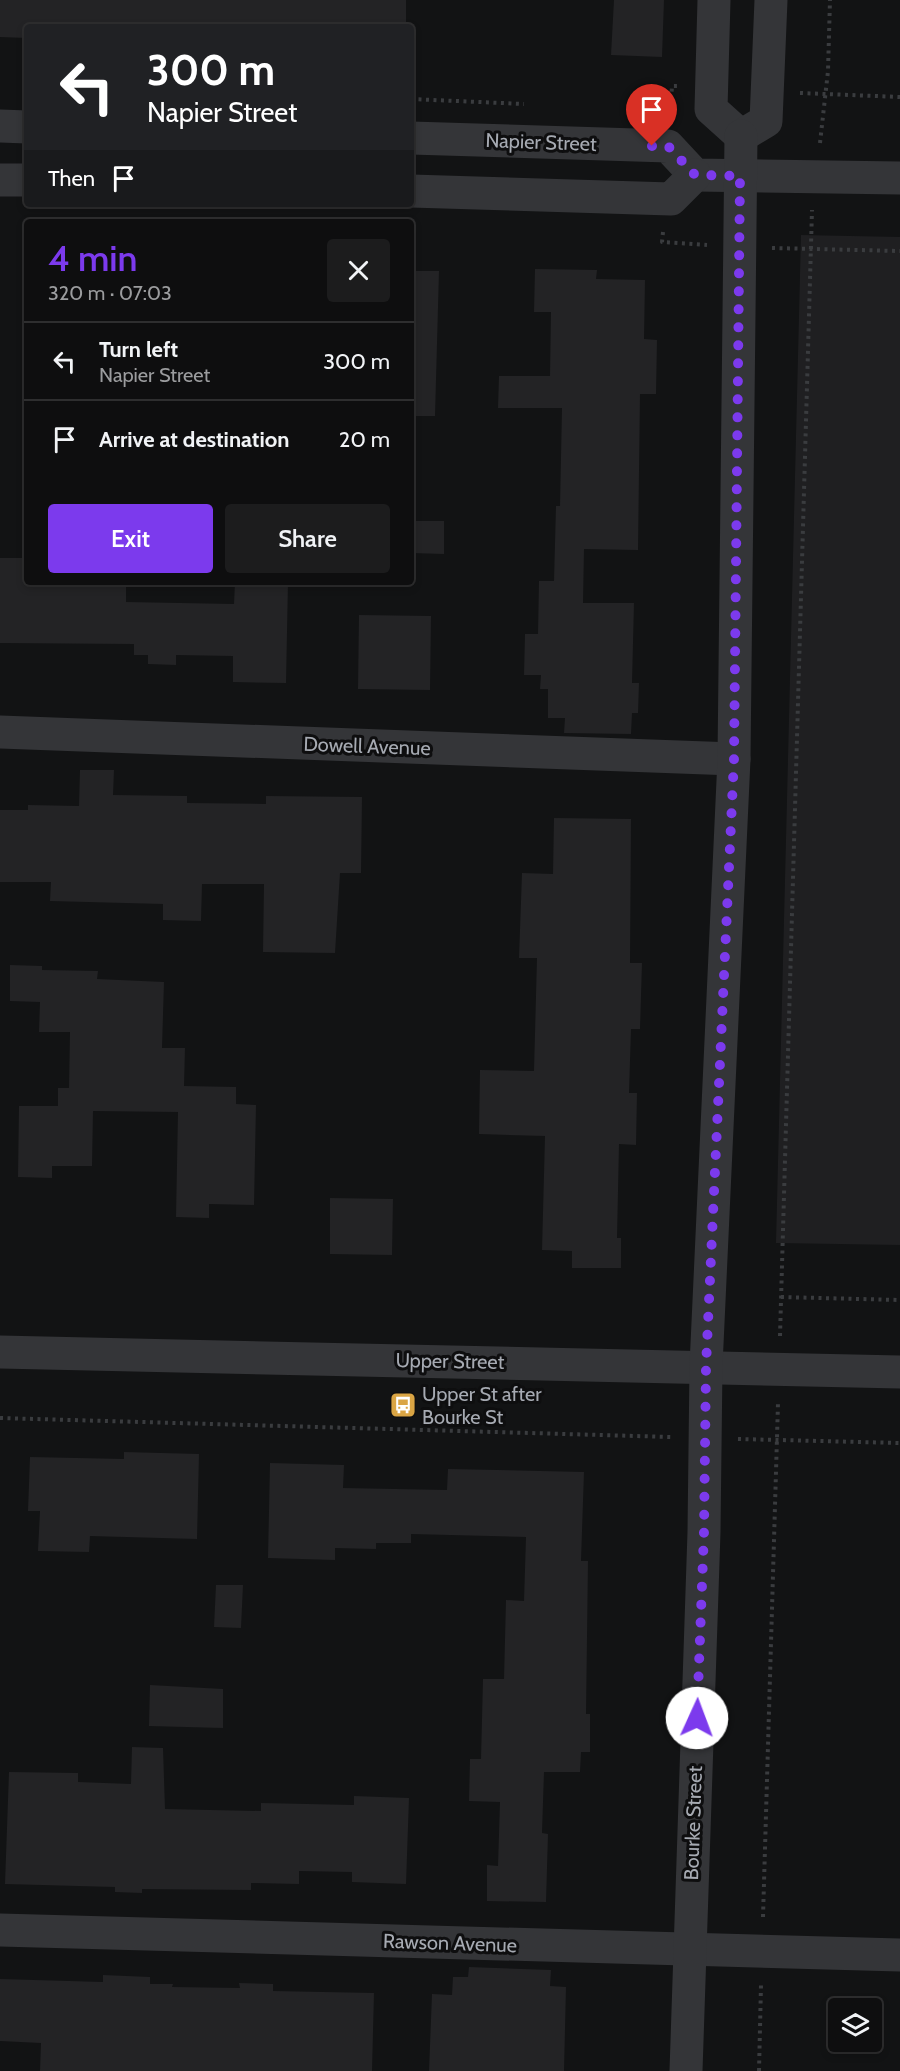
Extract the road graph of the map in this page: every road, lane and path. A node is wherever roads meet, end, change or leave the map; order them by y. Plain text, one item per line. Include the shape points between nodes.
1 (714, 0) edge
2 (771, 0) edge
3 (830, 0) edge
4 (687, 87) dead end
5 (768, 91) junction
6 (826, 94) junction
7 (900, 97) edge
8 (670, 121) dead end
9 (0, 126) edge
10 (24, 127) edge
11 (741, 136) junction
12 (414, 138) edge
13 (695, 175) junction
14 (740, 176) junction
15 (816, 177) junction
16 (900, 178) edge
17 (0, 180) edge
18 (24, 180) edge
19 (414, 191) edge
20 (663, 224) dead end
21 (695, 244) dead end
22 (739, 247) junction
23 (810, 249) junction
24 (900, 251) edge
25 (0, 732) edge
26 (734, 759) junction
27 (781, 1296) junction
28 (900, 1300) edge
29 (0, 1352) edge
30 (706, 1366) junction
31 (779, 1368) junction
32 (900, 1372) edge
33 (0, 1418) edge
34 (666, 1437) dead end
35 (705, 1438) junction
36 (777, 1440) junction
37 (900, 1443) edge
38 (0, 1930) edge
39 (688, 1950) junction
40 (762, 1952) junction
41 (900, 1955) edge
42 (686, 2071) edge
43 (759, 2071) edge

1 - 11 street via 711,109
2 - 5 street
3 - 6 path
4 - 8 path via 672,86
5 - 6 path
5 - 11 street via 766,122
6 - 7 path
6 - 15 path
9 - 10 street
11 - 14 street, Bourke Street
12 - 13 street, Napier Street via 668,146
13 - 14 street
13 - 19 street via 671,199
14 - 15 street
14 - 22 street, Bourke Street
15 - 16 street
15 - 23 path
17 - 18 street
20 - 21 path via 662,242
22 - 23 path
22 - 26 street, Bourke Street
23 - 24 path
23 - 27 path
25 - 26 street, Dowell Avenue
26 - 30 street, Bourke Street
27 - 28 path
27 - 31 path
29 - 30 street, Upper Street
30 - 31 street, Upper Street
30 - 35 street, Bourke Street
31 - 32 street, Upper Street
31 - 36 path
33 - 34 path
35 - 36 path
35 - 39 street, Bourke Street
36 - 37 path
36 - 40 path
38 - 39 street, Rawson Avenue
39 - 40 street, Rawson Avenue
39 - 42 street, Bourke Street
40 - 41 street, Rawson Avenue
40 - 43 path

